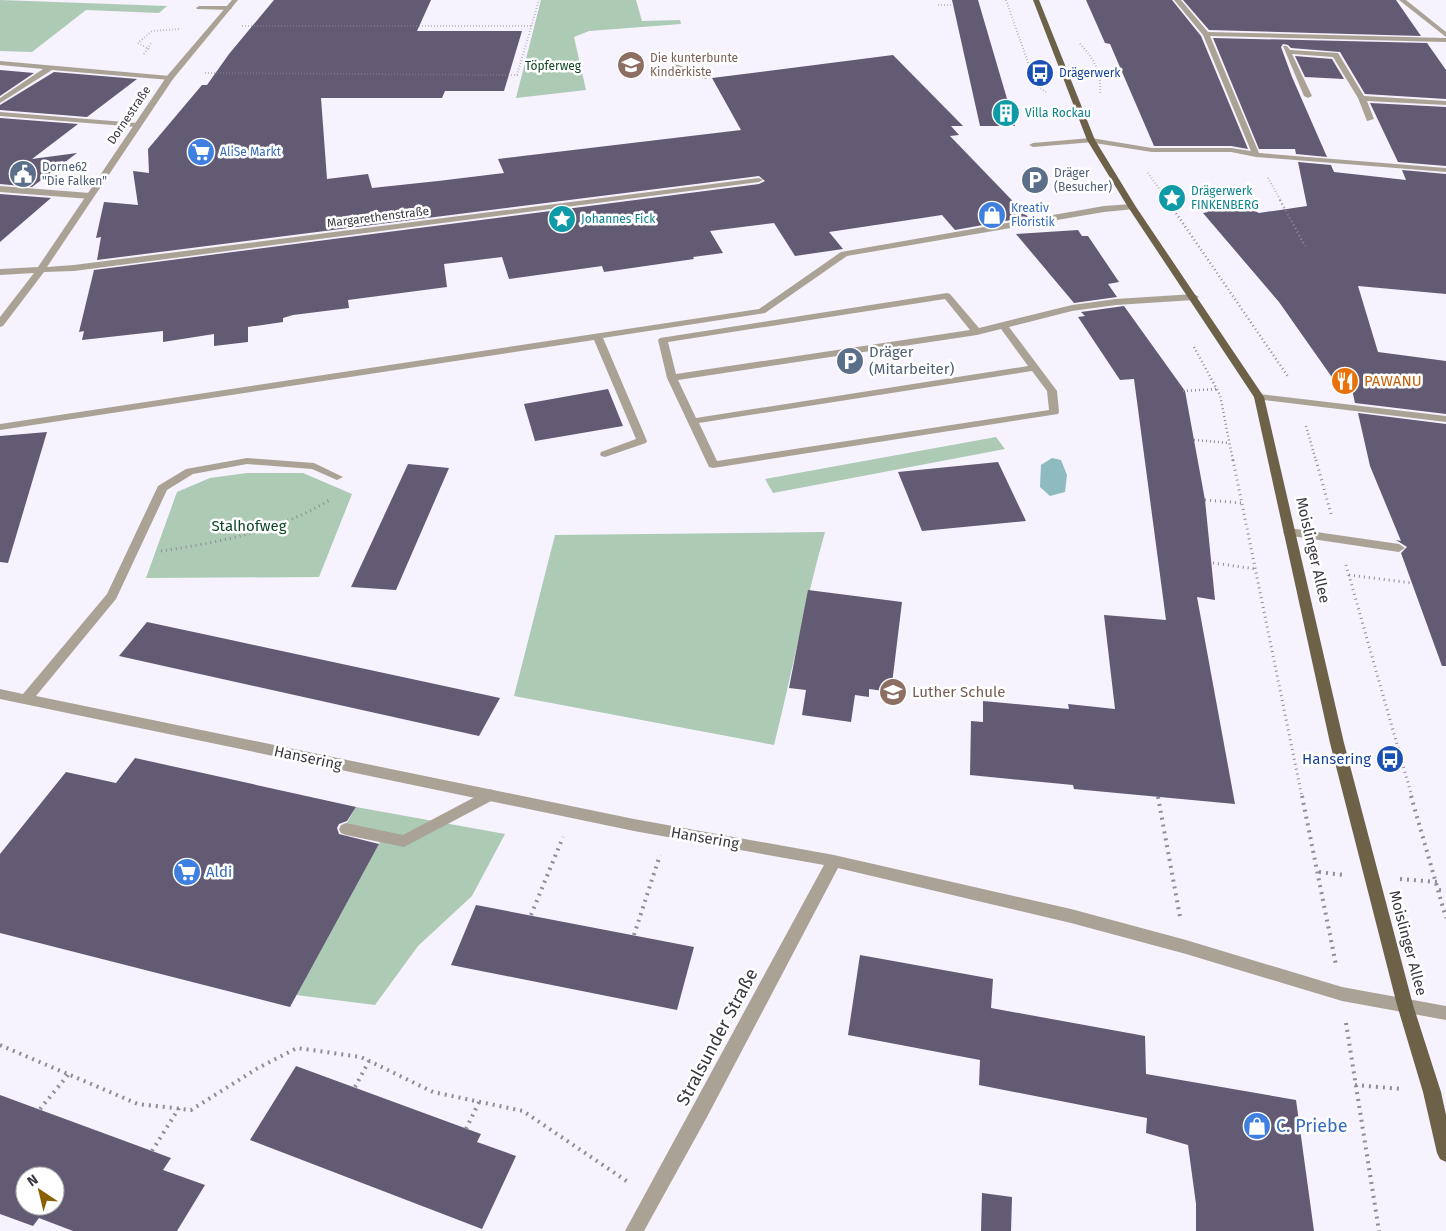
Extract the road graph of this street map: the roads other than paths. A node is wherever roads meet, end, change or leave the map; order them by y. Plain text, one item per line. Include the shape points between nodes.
1 (235, 0) edge
2 (1036, 0) edge
3 (1177, 0) edge
4 (1402, 0) edge
5 (198, 8) dead end
6 (229, 8) junction
7 (1206, 34) junction
8 (1446, 35) edge
9 (1280, 36) junction
10 (1446, 40) edge
11 (1288, 52) junction
12 (0, 63) edge
13 (677, 66) dead end
14 (51, 67) junction
15 (172, 76) junction
16 (706, 77) dead end
17 (1308, 96) dead end
18 (1362, 98) junction
19 (0, 101) edge
20 (1446, 103) edge
21 (0, 114) edge
22 (1370, 120) dead end
23 (138, 125) junction
24 (1091, 140) junction
25 (1033, 145) dead end
26 (1256, 155) junction
27 (1446, 170) edge
28 (759, 180) dead end
29 (0, 189) edge
30 (90, 196) junction
31 (1132, 208) junction
32 (40, 271) junction
33 (0, 272) edge
34 (1194, 297) junction
35 (0, 324) edge
36 (1004, 326) junction
37 (977, 332) junction
38 (597, 335) junction
39 (1035, 368) junction
40 (672, 378) junction
41 (1259, 397) junction
42 (1446, 419) edge
43 (694, 421) junction
44 (0, 427) edge
45 (605, 454) dead end
46 (337, 477) dead end
47 (1290, 532) junction
48 (1399, 548) dead end
49 (0, 694) edge
50 (26, 699) junction
51 (490, 795) junction
52 (346, 829) dead end
53 (834, 861) junction
54 (1405, 1005) junction
55 (1446, 1013) edge
56 (1446, 1153) edge
57 (634, 1231) edge

1 - 6 street, Dornestraße
2 - 24 main road, Moislinger Allee
3 - 7 street
4 - 8 street
5 - 6 street
6 - 15 street, Dornestraße
7 - 9 street
7 - 26 street
9 - 10 street
9 - 11 street
11 - 17 street
11 - 18 street via 1335,55
12 - 14 street
13 - 16 street via 688,73
14 - 15 street
14 - 19 street
15 - 23 street, Dornestraße
18 - 20 street
18 - 22 street
21 - 23 street
23 - 30 street, Dornestraße
24 - 25 street
24 - 26 street via 1152,150 1231,150
24 - 31 main road, Moislinger Allee
26 - 27 street
28 - 32 street, Margarethenstraße
29 - 30 street
30 - 32 street, Dornestraße
31 - 34 main road, Moislinger Allee
31 - 38 street via 1104,209 844,254 762,311
32 - 33 street, Margarethenstraße
32 - 35 street, Dornestraße
34 - 36 street via 1072,308
34 - 41 main road, Moislinger Allee
36 - 37 street
36 - 39 street
37 - 40 street
37 - 40 street via 947,296 662,340
38 - 44 street
38 - 45 street via 642,441
39 - 43 street
39 - 43 street via 1052,391 1054,412 713,465
40 - 43 street
41 - 42 street
41 - 47 main road, Moislinger Allee
46 - 50 street via 314,466 247,461 190,471 162,488 112,596
47 - 48 street
47 - 54 main road, Moislinger Allee via 1337,743
49 - 50 street, Hansering
50 - 51 street, Hansering
51 - 52 street via 404,841
51 - 53 street, Hansering
53 - 54 street, Hansering via 1070,916 1342,994
53 - 57 street, Stralsunder Straße
54 - 55 street, Hansering
54 - 56 main road, Moislinger Allee via 1432,1092

